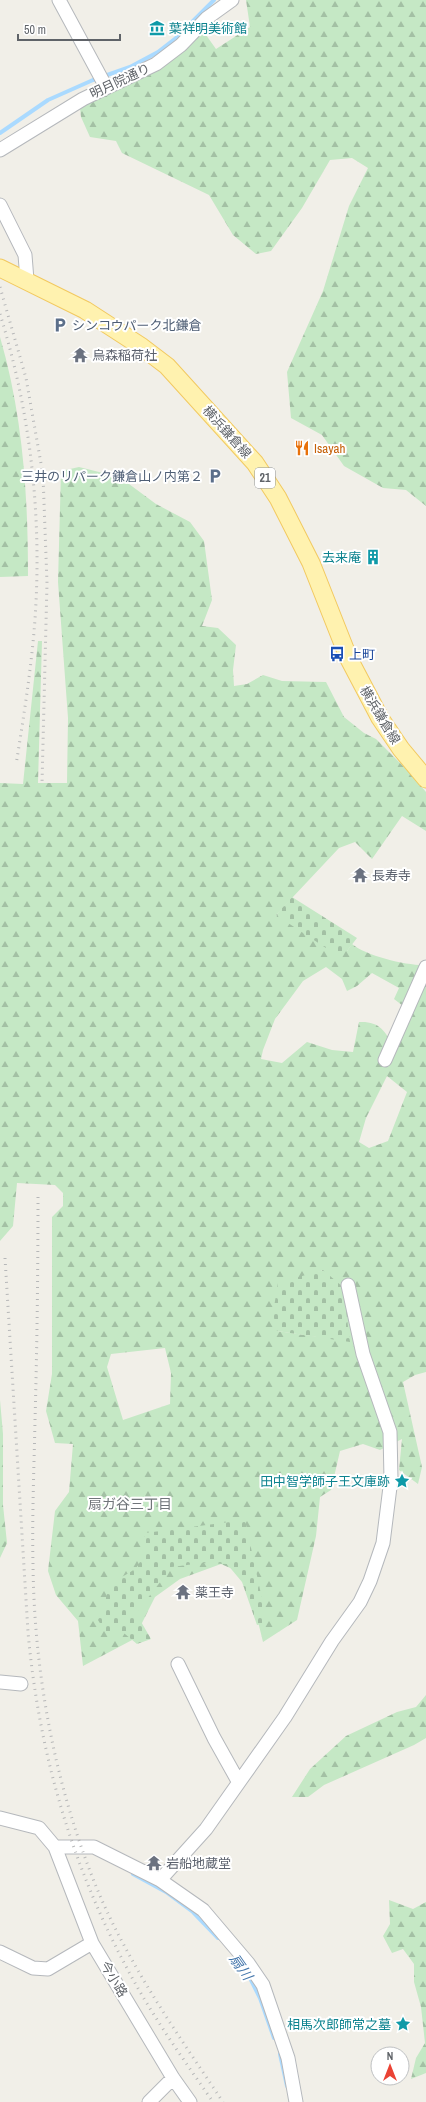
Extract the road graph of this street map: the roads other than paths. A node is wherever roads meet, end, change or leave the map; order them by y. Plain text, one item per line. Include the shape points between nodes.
1 (60, 0) edge
2 (222, 2) edge
3 (102, 79) junction
4 (0, 150) edge
5 (0, 205) edge
6 (0, 268) edge
7 (27, 280) junction
8 (426, 779) edge
9 (426, 966) edge
10 (385, 1060) dead end
11 (348, 1285) dead end
12 (178, 1664) dead end
13 (0, 1682) edge
14 (21, 1684) dead end
15 (238, 1781) junction
16 (0, 1818) edge
17 (55, 1846) junction
18 (160, 1880) junction
19 (92, 1943) junction
20 (0, 1952) edge
21 (172, 2078) junction
22 (149, 2102) edge
23 (190, 2102) edge
24 (296, 2102) edge

1 - 3 street
2 - 3 street, 明月院通り via 170,54 156,64
3 - 4 street, 明月院通り via 82,98
5 - 7 street via 25,255
6 - 7 main road, 横浜鎌倉線 / 21
7 - 8 main road, 横浜鎌倉線 / 21 via 97,317 154,357 191,391 255,463 278,498 311,563 349,659 366,693 400,749
9 - 10 street
11 - 15 street via 363,1354 390,1432 391,1479 383,1543 360,1602 332,1641 285,1717
12 - 15 street
13 - 14 street
15 - 18 street via 206,1829
16 - 17 street via 39,1828
17 - 18 street via 94,1847
17 - 19 street, 今小路
18 - 24 street via 203,1910 248,1963 263,1985 288,2058
19 - 20 street via 48,1969 33,1968
19 - 21 street, 今小路
21 - 22 street
21 - 23 street, 今小路

